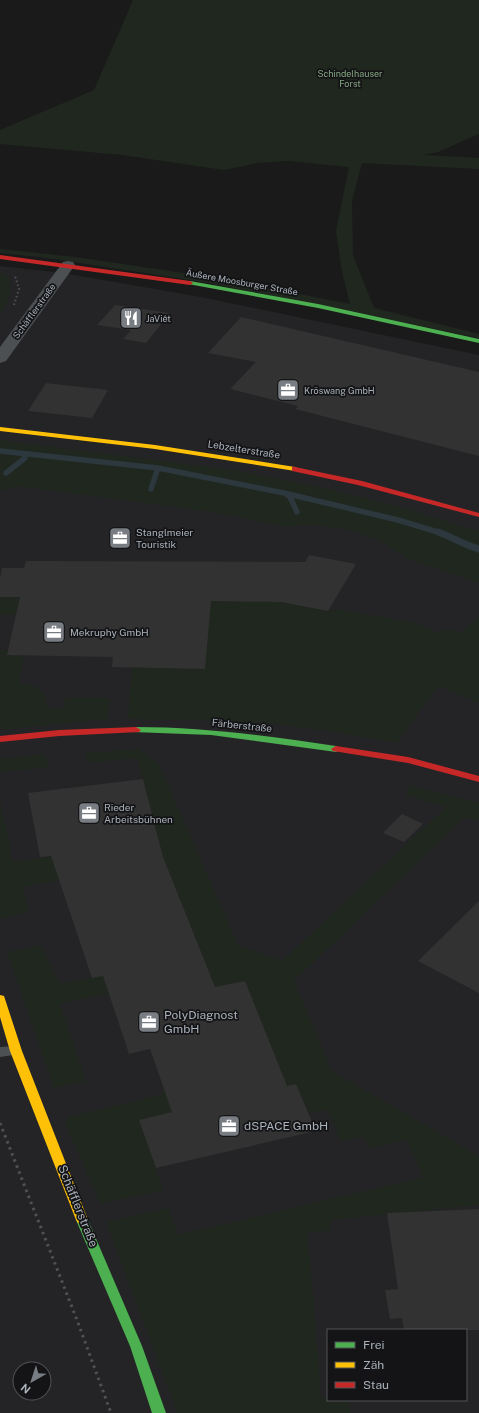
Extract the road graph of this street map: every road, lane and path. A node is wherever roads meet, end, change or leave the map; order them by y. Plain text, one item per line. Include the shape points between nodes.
1 (0, 257) edge
2 (68, 265) junction
3 (10, 273) dead end
4 (10, 310) dead end
5 (479, 341) edge
6 (0, 358) edge
7 (0, 429) edge
8 (479, 515) edge
9 (0, 739) edge
10 (479, 779) edge
11 (0, 999) edge
12 (16, 1051) junction
13 (0, 1052) edge
14 (0, 1122) edge
15 (111, 1413) edge
16 (158, 1413) edge

1 - 2 street, Äußere Moosburger Straße
2 - 5 street, Äußere Moosburger Straße via 232,290
2 - 6 street, Schäfflerstraße
3 - 4 path via 15,276 20,289
7 - 8 street, Lebzelterstraße via 156,447 270,464 329,475
9 - 10 street, Färberstraße via 119,730 208,732 408,760
11 - 12 street, Schäfflerstraße
12 - 13 lane
12 - 16 street, Schäfflerstraße via 82,1219 136,1346
14 - 15 path

